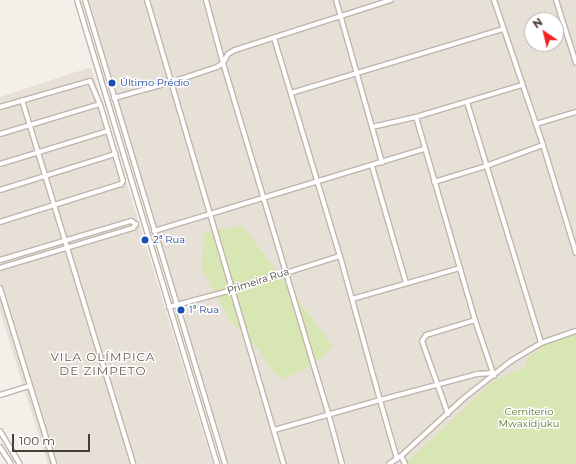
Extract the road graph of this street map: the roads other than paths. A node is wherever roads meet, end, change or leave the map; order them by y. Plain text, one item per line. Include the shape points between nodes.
1 (77, 0) edge
2 (85, 0) edge
3 (147, 0) edge
4 (206, 0) edge
5 (336, 0) edge
6 (391, 0) edge
7 (494, 0) edge
8 (556, 0) edge
9 (341, 15) junction
10 (503, 29) junction
11 (274, 38) junction
12 (223, 63) junction
13 (576, 63) edge
14 (356, 73) junction
15 (172, 82) junction
16 (522, 85) junction
17 (291, 93) junction
18 (114, 98) junction
19 (22, 100) junction
20 (467, 102) junction
21 (100, 104) junction
22 (0, 107) edge
23 (576, 112) edge
24 (416, 117) junction
25 (536, 124) junction
26 (29, 125) junction
27 (372, 127) junction
28 (108, 131) junction
29 (0, 134) edge
30 (543, 145) junction
31 (424, 149) junction
32 (38, 154) junction
33 (115, 154) junction
34 (382, 163) junction
35 (0, 164) edge
36 (372, 166) junction
37 (486, 166) junction
38 (45, 176) junction
39 (316, 181) junction
40 (434, 182) junction
41 (0, 190) edge
42 (263, 197) junction
43 (54, 205) junction
44 (210, 214) junction
45 (0, 222) edge
46 (154, 231) junction
47 (65, 242) junction
48 (67, 249) junction
49 (576, 253) edge
50 (340, 256) junction
51 (0, 260) edge
52 (0, 268) edge
53 (460, 268) junction
54 (285, 272) junction
55 (406, 283) junction
56 (0, 288) edge
57 (232, 290) junction
58 (352, 299) junction
59 (176, 305) junction
60 (169, 307) junction
61 (475, 320) junction
62 (576, 331) edge
63 (541, 343) junction
64 (494, 375) junction
65 (436, 384) junction
66 (30, 386) junction
67 (0, 395) edge
68 (380, 400) junction
69 (448, 414) junction
70 (329, 416) junction
71 (274, 430) junction
72 (0, 431) edge
73 (0, 446) edge
74 (402, 456) junction
75 (397, 459) junction
76 (11, 464) edge
77 (20, 464) edge
78 (54, 464) edge
79 (133, 464) edge
80 (216, 464) edge
81 (225, 464) edge
82 (284, 464) edge
83 (342, 464) edge
84 (389, 464) edge
85 (405, 464) edge

1 - 60 street
2 - 18 street
3 - 15 street
4 - 12 street
5 - 9 street
6 - 9 street
7 - 10 street
8 - 13 street
9 - 11 street
9 - 14 street
10 - 14 street
10 - 16 street
11 - 12 street via 235,50 228,54
11 - 17 street
12 - 15 street
12 - 42 street
14 - 17 street
14 - 27 street
15 - 18 street
15 - 44 street
16 - 20 street
16 - 25 street
17 - 39 street
18 - 46 street
19 - 21 street via 90,81
19 - 22 street
19 - 26 street
20 - 24 street
20 - 37 street
21 - 26 street
21 - 28 street
23 - 25 street
24 - 27 street
24 - 31 street
25 - 30 street
26 - 29 street
26 - 32 street
27 - 34 street
28 - 32 street
28 - 33 street
30 - 37 street
30 - 49 street
31 - 34 street
31 - 40 street
32 - 35 street
32 - 38 street
33 - 38 street
33 - 43 street via 123,181 121,184
34 - 36 street
36 - 39 street
36 - 55 street
37 - 40 street
37 - 63 street
38 - 41 street
38 - 43 street
39 - 42 street
39 - 50 street
40 - 53 street
42 - 44 street
42 - 54 street
43 - 45 street
43 - 47 street
44 - 46 street
44 - 57 street
46 - 59 street
47 - 48 street
47 - 48 street via 132,221 136,224 133,228
47 - 51 street
48 - 52 street
48 - 79 street
50 - 54 street, Primeira Rua
50 - 58 street
53 - 55 street
53 - 61 street
54 - 57 street, Primeira Rua
54 - 70 street
55 - 58 street
56 - 66 street
57 - 59 street, Primeira Rua
57 - 71 street
58 - 68 street
59 - 60 street, Primeira Rua
59 - 81 street
60 - 80 street
61 - 64 street
61 - 65 street via 424,338 422,341
62 - 63 street
63 - 64 street via 511,361
64 - 65 street via 477,374
64 - 69 street
65 - 68 street
65 - 69 street
66 - 67 street
66 - 78 street
68 - 70 street
68 - 75 street
69 - 74 street
70 - 71 street
70 - 83 street
71 - 82 street
72 - 77 street
73 - 76 street
74 - 75 street
74 - 85 street
75 - 84 street

